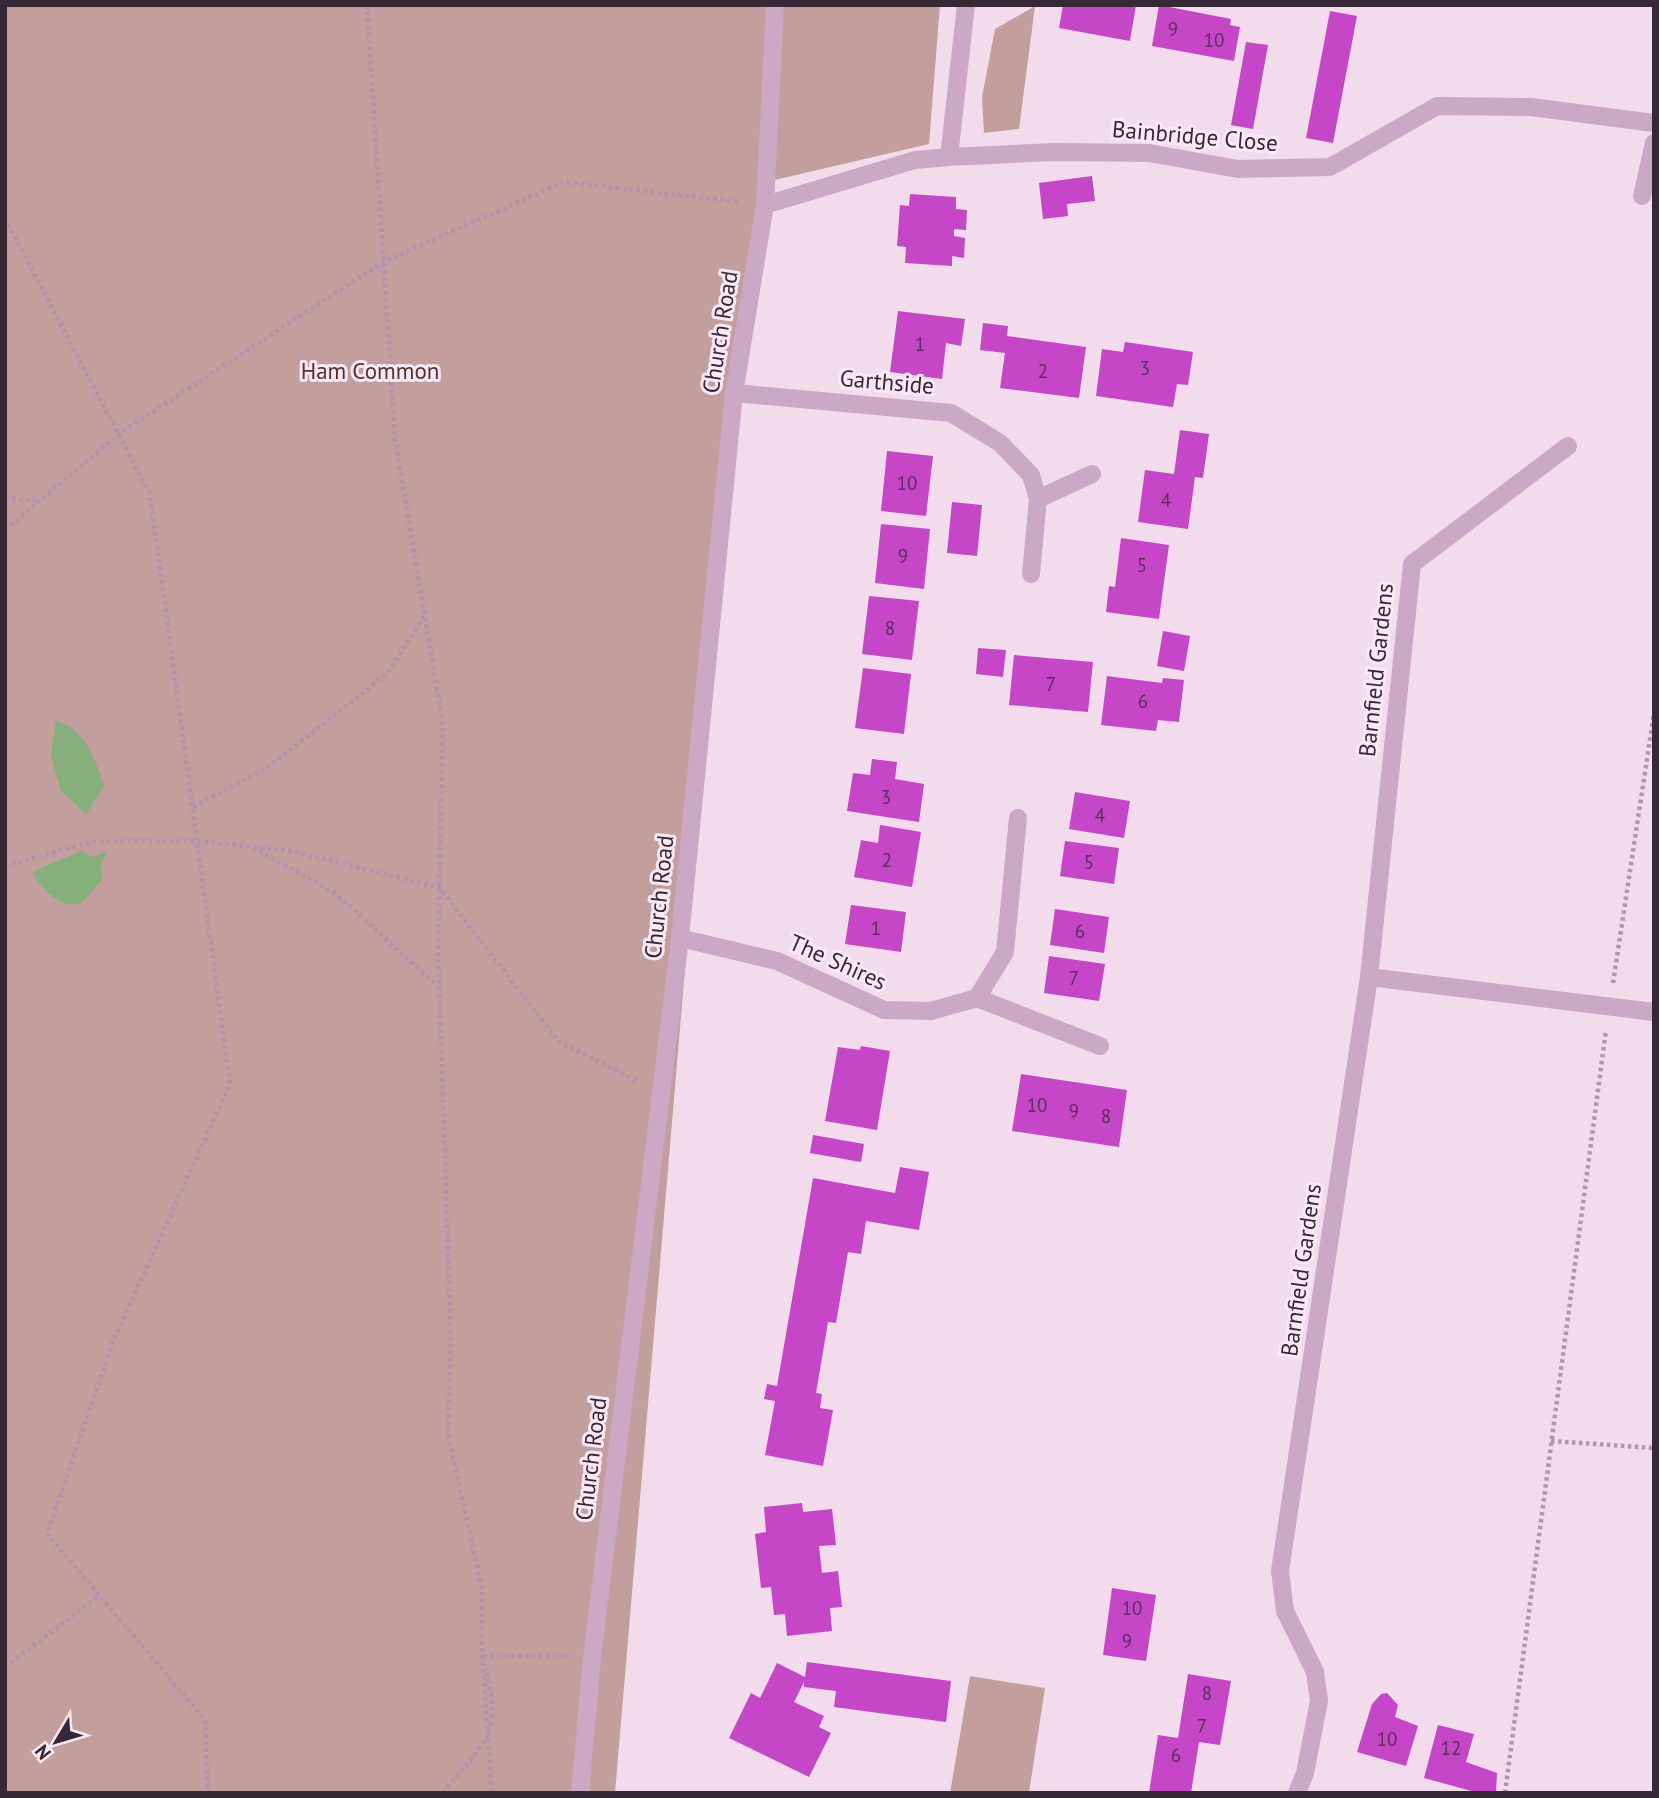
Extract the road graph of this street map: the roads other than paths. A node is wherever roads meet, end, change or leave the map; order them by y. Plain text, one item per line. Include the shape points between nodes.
1 (775, 5) edge
2 (966, 5) edge
3 (1654, 123) edge
4 (1654, 143) edge
5 (949, 157) junction
6 (1642, 196) dead end
7 (765, 205) junction
8 (734, 393) junction
9 (1568, 446) dead end
10 (1092, 474) dead end
11 (1038, 499) junction
12 (1031, 574) dead end
13 (1018, 818) dead end
14 (680, 938) junction
15 (1369, 977) junction
16 (977, 998) junction
17 (1654, 1012) edge
18 (1100, 1046) dead end
19 (580, 1793) edge
20 (1297, 1793) edge

1 - 7 street, Church Road
2 - 5 street
3 - 5 street, Bainbridge Close via 1531,107 1437,106 1329,167 1238,169 1149,153
4 - 6 street
5 - 7 street, Bainbridge Close via 915,160
7 - 8 street, Church Road
8 - 11 street, Garthside via 951,413 1000,443 1031,475
8 - 14 street, Church Road
9 - 15 street, Barnfield Gardens via 1412,564
10 - 11 street
11 - 12 street, Garthside
13 - 16 street via 1005,952
14 - 16 street, The Shires via 777,961 884,1010 931,1011
14 - 19 street, Church Road via 592,1658
15 - 17 street
15 - 20 street, Barnfield Gardens via 1280,1571 1285,1611 1315,1672 1319,1702
16 - 18 street

